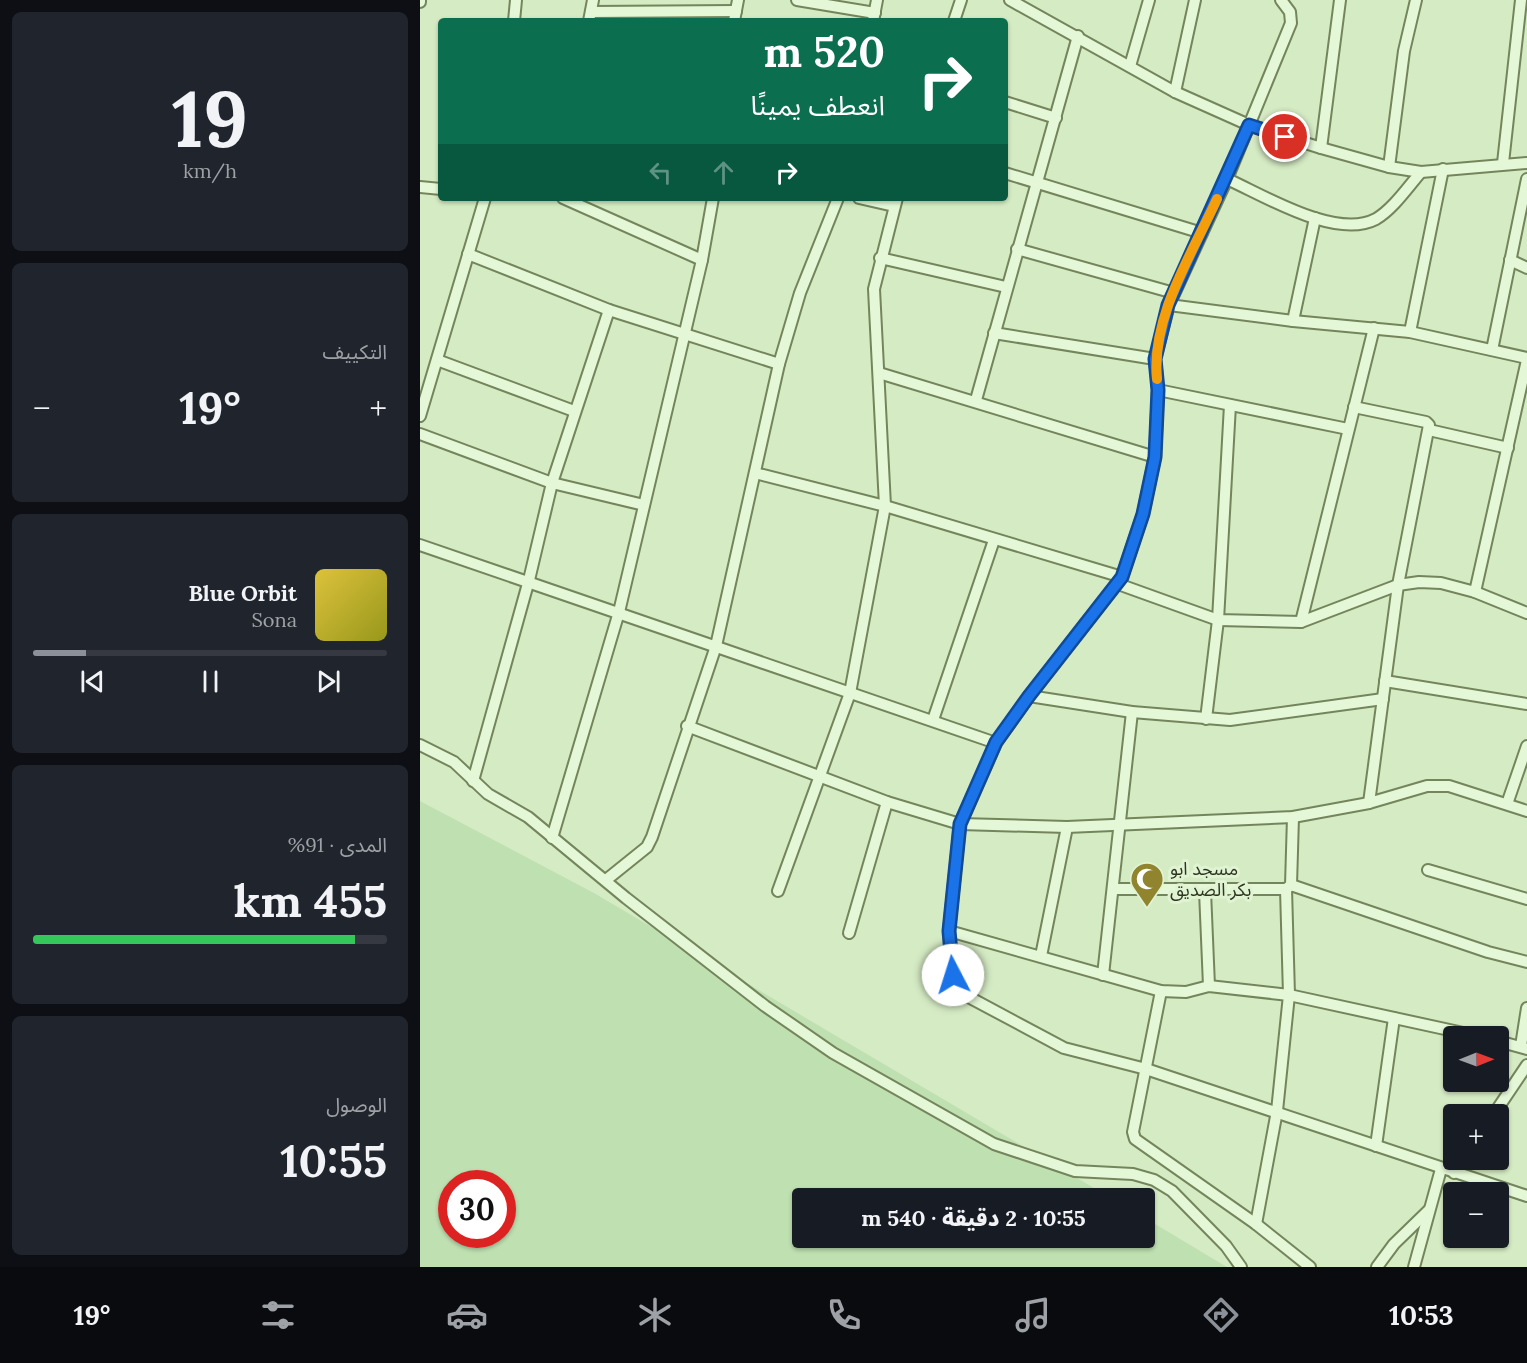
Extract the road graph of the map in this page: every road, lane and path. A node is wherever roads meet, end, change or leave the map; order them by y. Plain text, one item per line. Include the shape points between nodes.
1 (516, 0) edge
2 (593, 0) edge
3 (796, 0) edge
4 (877, 0) edge
5 (961, 0) edge
6 (1010, 0) edge
7 (1149, 0) edge
8 (1195, 0) edge
9 (1281, 0) edge
10 (1340, 0) edge
11 (1416, 0) edge
12 (1521, 0) edge
13 (1032, 5) edge
14 (736, 11) edge
15 (590, 16) edge
16 (874, 17) edge
17 (514, 18) edge
18 (955, 18) edge
19 (1078, 36) junction
20 (1130, 66) junction
21 (1175, 93) junction
22 (1008, 103) edge
23 (1056, 118) junction
24 (1249, 125) junction
25 (1321, 148) junction
26 (1503, 163) junction
27 (1527, 163) edge
28 (1389, 167) junction
29 (1443, 169) junction
30 (1421, 172) junction
31 (1008, 174) edge
32 (1227, 179) junction
33 (1527, 179) edge
34 (1037, 181) junction
35 (420, 187) edge
36 (438, 189) edge
37 (484, 201) edge
38 (712, 201) edge
39 (837, 201) edge
40 (896, 202) edge
41 (586, 203) edge
42 (1315, 218) junction
43 (1202, 233) junction
44 (1017, 249) junction
45 (468, 254) junction
46 (880, 258) junction
47 (702, 260) junction
48 (1510, 260) junction
49 (1527, 268) edge
50 (1006, 287) junction
51 (1174, 292) junction
52 (1168, 305) junction
53 (609, 310) junction
54 (1293, 321) junction
55 (1374, 328) junction
56 (1410, 332) junction
57 (994, 333) junction
58 (686, 334) junction
59 (1492, 350) junction
60 (1155, 359) junction
61 (1527, 359) edge
62 (437, 360) junction
63 (779, 364) junction
64 (879, 373) junction
65 (1158, 390) junction
66 (976, 400) junction
67 (1230, 405) junction
68 (1354, 407) junction
69 (574, 411) junction
70 (420, 416) edge
71 (1348, 429) junction
72 (1429, 430) junction
73 (420, 434) edge
74 (1508, 448) junction
75 (1155, 457) junction
76 (755, 473) junction
77 (552, 483) junction
78 (644, 504) junction
79 (885, 506) junction
80 (994, 540) junction
81 (420, 545) edge
82 (529, 580) junction
83 (1120, 581) junction
84 (1398, 585) junction
85 (1475, 592) junction
86 (619, 612) junction
87 (1527, 613) edge
88 (1218, 620) junction
89 (1301, 622) junction
90 (716, 646) junction
91 (1385, 681) junction
92 (850, 693) junction
93 (1029, 696) junction
94 (1383, 699) junction
95 (1527, 704) edge
96 (1132, 712) junction
97 (1206, 719) junction
98 (933, 720) junction
99 (687, 726) junction
100 (996, 742) junction
101 (420, 745) edge
102 (1527, 746) edge
103 (821, 778) junction
104 (473, 781) junction
105 (887, 802) junction
106 (1369, 803) junction
107 (1508, 804) junction
108 (1527, 811) edge
109 (1293, 817) junction
110 (1120, 823) junction
111 (960, 824) junction
112 (1068, 827) junction
113 (552, 838) junction
114 (1428, 870) dead end
115 (606, 880) junction
116 (1289, 887) junction
117 (1115, 889) junction
118 (778, 891) dead end
119 (1205, 891) junction
120 (1527, 899) edge
121 (949, 931) junction
122 (849, 933) dead end
123 (1041, 956) junction
124 (1527, 962) edge
125 (1103, 975) junction
126 (1209, 986) junction
127 (1161, 992) junction
128 (1289, 995) junction
129 (1527, 1008) edge
130 (1394, 1018) junction
131 (1443, 1029) edge
132 (1509, 1044) edge
133 (1524, 1047) edge
134 (1527, 1065) edge
135 (1146, 1068) junction
136 (1501, 1104) edge
137 (1277, 1111) junction
138 (1376, 1146) junction
139 (1441, 1169) junction
140 (1456, 1170) edge
141 (1454, 1173) junction
142 (1527, 1196) edge
143 (1429, 1209) junction
144 (1256, 1224) junction
145 (1241, 1267) edge
146 (1310, 1267) edge
147 (1377, 1267) edge
148 (1414, 1267) edge

1 - 17 street
2 - 15 street
3 - 16 street
4 - 16 street
5 - 18 street
6 - 13 street
7 - 20 street
8 - 21 street
9 - 24 street via 1290,12 1291,23
10 - 25 street
11 - 28 street via 1404,51
12 - 26 street
13 - 19 street
14 - 15 street
19 - 20 street
19 - 23 street
20 - 21 street
21 - 24 street
22 - 23 street
23 - 34 street
24 - 25 street
24 - 32 street
25 - 28 street
26 - 27 street
26 - 29 street
28 - 30 street
29 - 30 street
29 - 56 street
30 - 42 street via 1384,212 1364,224 1333,224
31 - 34 street
32 - 42 street
32 - 43 street
33 - 48 street
34 - 43 street
34 - 44 street
35 - 36 street
37 - 45 street
38 - 47 street
39 - 63 street via 800,293
40 - 46 street
41 - 47 street
42 - 54 street
43 - 51 street
44 - 50 street
44 - 51 street
45 - 53 street
45 - 62 street
46 - 50 street
46 - 64 street via 874,303
47 - 58 street
48 - 49 street
48 - 59 street
50 - 57 street
51 - 52 street
52 - 54 street
52 - 60 street
53 - 58 street
53 - 69 street
54 - 55 street
55 - 56 street
55 - 68 street
56 - 59 street
57 - 60 street
57 - 66 street
58 - 63 street
58 - 78 street
59 - 61 street
60 - 65 street
61 - 74 street
62 - 69 street
62 - 70 street
63 - 76 street
64 - 66 street
64 - 79 street
65 - 67 street
65 - 75 street
66 - 75 street
67 - 71 street
67 - 88 street
68 - 71 street
68 - 72 street via 1426,422
69 - 77 street
71 - 89 street
72 - 74 street
72 - 84 street
73 - 77 street
74 - 85 street
75 - 83 street via 1143,514
76 - 79 street
76 - 90 street
77 - 78 street
77 - 82 street
78 - 86 street
79 - 80 street
79 - 92 street
80 - 83 street
80 - 98 street
81 - 82 street
82 - 86 street
82 - 104 street
83 - 88 street
83 - 93 street
84 - 85 street via 1431,581
84 - 89 street
84 - 91 street
85 - 87 street
86 - 90 street
86 - 113 street
88 - 89 street
88 - 97 street
90 - 92 street
90 - 99 street
91 - 94 street
91 - 95 street
92 - 98 street
92 - 103 street
93 - 96 street
93 - 100 street
94 - 97 street via 1230,720
94 - 106 street
96 - 97 street
96 - 110 street
98 - 100 street
99 - 103 street
99 - 115 street via 647,847
100 - 111 street
101 - 104 street via 454,762
102 - 107 street
103 - 105 street
103 - 118 street
104 - 113 street
105 - 111 street
105 - 122 street
106 - 107 street via 1427,786 1449,786
106 - 109 street
107 - 108 street
109 - 110 street
109 - 116 street
110 - 112 street
110 - 117 street
111 - 112 street
111 - 121 street
112 - 123 street
113 - 115 street
114 - 120 street
115 - 145 street via 765,1006 833,1053 994,1144 1076,1171 1133,1174 1154,1180 1172,1191 1226,1246
116 - 119 street
116 - 124 street
116 - 128 street
117 - 119 street
117 - 125 street
119 - 126 street
121 - 123 street
121 - 135 street via 953,975 963,994 1064,1048
123 - 125 street
125 - 127 street
126 - 127 street via 1186,992
126 - 128 street
127 - 135 street
128 - 130 street
128 - 137 street
129 - 133 street
130 - 131 street
130 - 138 street
132 - 133 street
134 - 136 street
135 - 137 street
135 - 144 street via 1133,1132 1135,1139
137 - 138 street
137 - 144 street
138 - 139 street
139 - 141 street
139 - 143 street
140 - 141 street
141 - 142 street
143 - 147 street
143 - 148 street
144 - 146 street

